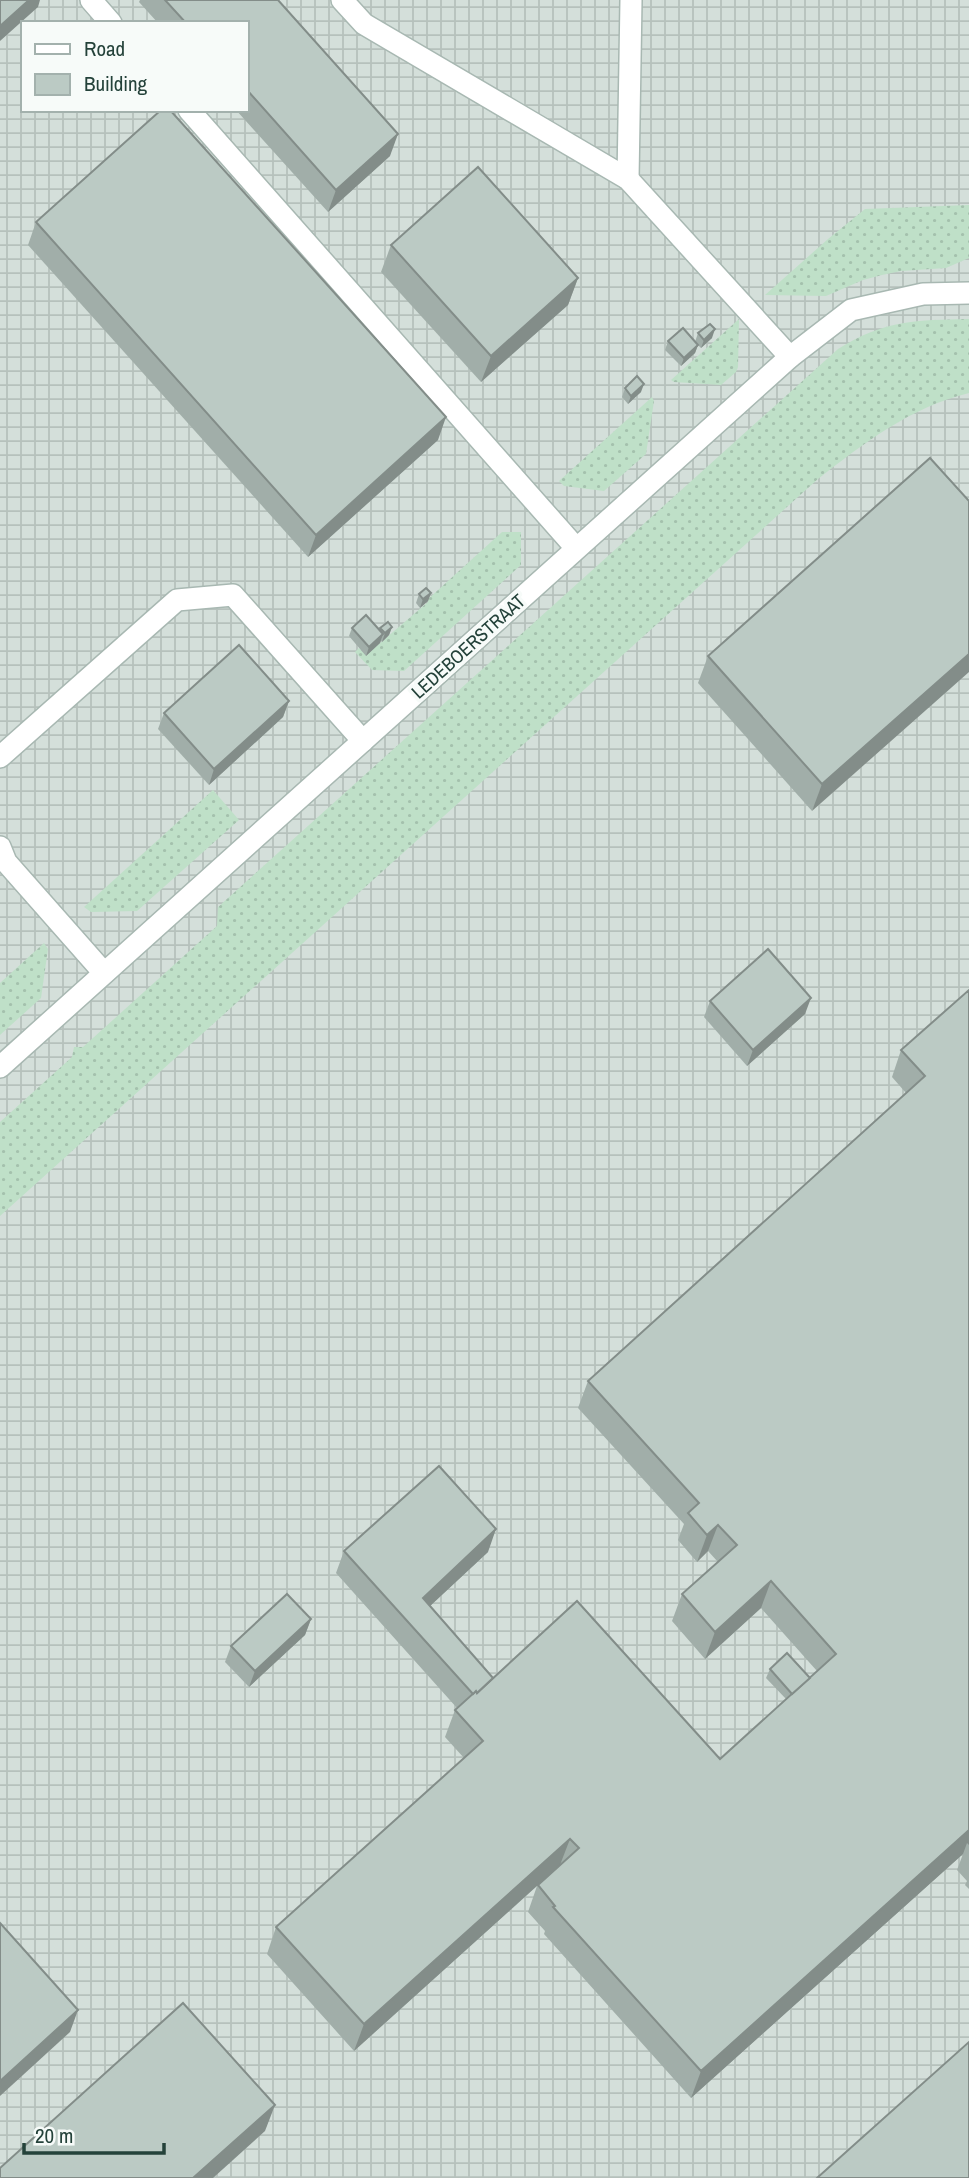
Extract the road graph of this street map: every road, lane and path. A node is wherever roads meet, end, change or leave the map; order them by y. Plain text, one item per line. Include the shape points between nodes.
1 (91, 0) edge
2 (342, 0) edge
3 (631, 0) edge
4 (109, 21) edge
5 (191, 112) edge
6 (628, 179) junction
7 (969, 293) edge
8 (789, 357) junction
9 (576, 548) junction
10 (363, 740) junction
11 (0, 757) edge
12 (0, 846) edge
13 (104, 973) junction
14 (0, 1067) edge

1 - 4 street
2 - 6 street via 364,24
3 - 6 street
5 - 9 street
6 - 8 street
7 - 8 street, LEDEBOERSTRAAT via 923,294 851,310
8 - 9 street, LEDEBOERSTRAAT
9 - 10 street, LEDEBOERSTRAAT
10 - 11 street via 233,595 177,600
10 - 13 street, LEDEBOERSTRAAT
12 - 13 street via 6,862
13 - 14 street, LEDEBOERSTRAAT

